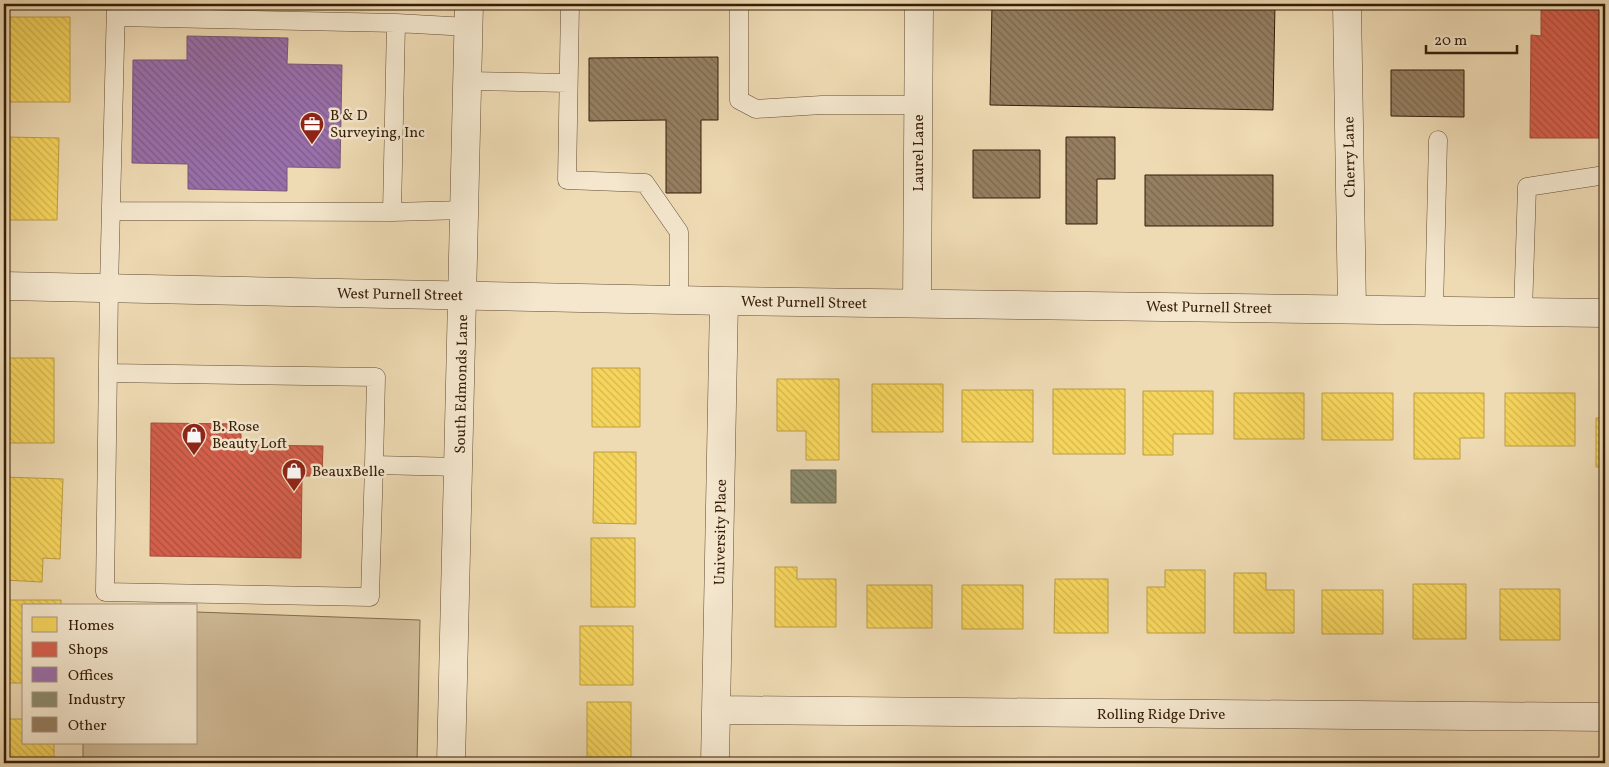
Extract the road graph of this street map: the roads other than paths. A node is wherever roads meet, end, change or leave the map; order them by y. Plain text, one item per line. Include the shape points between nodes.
1 (570, 4) edge
2 (739, 4) edge
3 (919, 4) edge
4 (1346, 4) edge
5 (116, 11) edge
6 (468, 16) edge
7 (396, 24) junction
8 (467, 80) junction
9 (568, 83) junction
10 (918, 105) junction
11 (1438, 140) dead end
12 (1605, 175) edge
13 (465, 210) junction
14 (112, 211) junction
15 (392, 212) junction
16 (4, 286) edge
17 (109, 288) junction
18 (463, 295) junction
19 (679, 300) junction
20 (724, 301) junction
21 (917, 303) junction
22 (1352, 309) junction
23 (1434, 310) junction
24 (1523, 312) junction
25 (1605, 313) edge
26 (108, 374) junction
27 (374, 465) junction
28 (460, 467) junction
29 (716, 710) junction
30 (1605, 717) edge
31 (452, 763) edge
32 (715, 763) edge

1 - 9 lane
2 - 10 lane via 739,100 756,109
3 - 10 street, Laurel Lane
4 - 22 street, Cherry Lane
5 - 7 lane
5 - 14 lane
6 - 7 lane
6 - 8 street, South Edmonds Lane
7 - 15 lane
8 - 9 lane
8 - 13 street, South Edmonds Lane
9 - 19 lane via 566,180 645,182 679,232
10 - 21 street, Laurel Lane
11 - 23 lane
12 - 24 lane via 1527,187
13 - 15 lane
13 - 18 street, South Edmonds Lane
14 - 15 lane
14 - 17 lane
16 - 17 street, West Purnell Street
17 - 18 street, West Purnell Street
17 - 26 lane
18 - 19 street, West Purnell Street
18 - 28 street, South Edmonds Lane
19 - 20 street, West Purnell Street
20 - 21 street, West Purnell Street
20 - 29 street, University Place
21 - 22 street, West Purnell Street
22 - 23 street, West Purnell Street
23 - 24 street, West Purnell Street
24 - 25 street, West Purnell Street
26 - 27 lane via 376,378
26 - 27 lane via 105,592 370,597
27 - 28 lane
28 - 31 street, South Edmonds Lane
29 - 30 street, Rolling Ridge Drive
29 - 32 street, University Place

